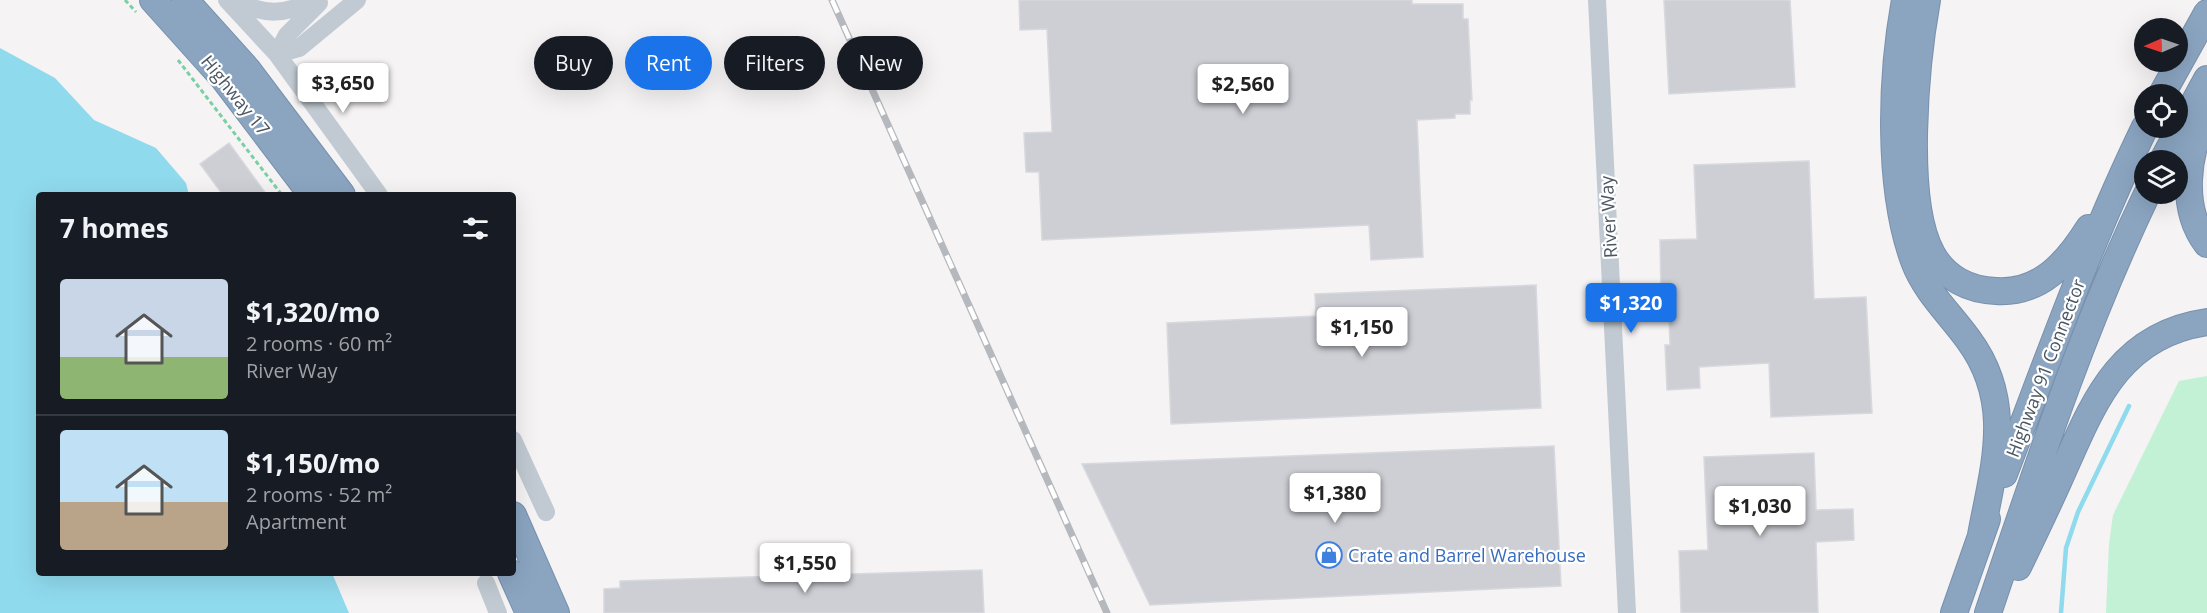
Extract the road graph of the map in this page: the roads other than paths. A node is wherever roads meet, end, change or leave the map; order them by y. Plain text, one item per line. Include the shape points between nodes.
1 (186, 0) edge
2 (227, 0) edge
3 (234, 0) edge
4 (315, 0) edge
5 (322, 0) edge
6 (357, 0) edge
7 (1597, 0) edge
8 (1905, 0) edge
9 (1927, 0) edge
10 (146, 8) edge
11 (2207, 13) edge
12 (277, 54) junction
13 (2207, 79) edge
14 (2168, 84) edge
15 (2207, 114) edge
16 (2140, 138) edge
17 (2168, 150) edge
18 (2119, 180) junction
19 (310, 192) edge
20 (340, 192) edge
21 (377, 192) edge
22 (2142, 204) edge
23 (2207, 244) edge
24 (2207, 322) edge
25 (516, 447) edge
26 (546, 512) dead end
27 (516, 522) edge
28 (1981, 535) junction
29 (512, 576) edge
30 (486, 583) dead end
31 (498, 613) edge
32 (528, 613) edge
33 (556, 613) edge
34 (1627, 613) edge
35 (1954, 613) edge
36 (1988, 613) edge
37 (1995, 613) edge

1 - 20 highway, Highway 17 via 247,69
2 - 12 street
3 - 4 street via 261,11 283,12
5 - 12 street via 287,35
6 - 12 street via 299,48
7 - 34 street, River Way
8 - 28 highway via 1895,121 1899,191 1910,246 1924,282 1982,361 1998,411 1998,445
9 - 18 highway via 1915,92 1917,185 1924,236 1930,252 1947,273 1963,284 1985,290 2008,291 2037,283 2057,270 2076,249
10 - 19 highway, Highway 17 via 224,79
11 - 14 highway
12 - 21 street
13 - 17 highway
15 - 23 highway via 2193,147 2189,178 2196,224
16 - 18 highway, Highway 91 Connector
18 - 28 highway, Highway 91 Connector
22 - 36 highway, Highway 91 Connector via 2096,305
24 - 37 highway via 2188,325 2158,338 2130,356 2114,373 2087,418
25 - 26 street
27 - 33 highway
28 - 35 highway, Highway 91 Connector
29 - 32 highway
30 - 31 street

